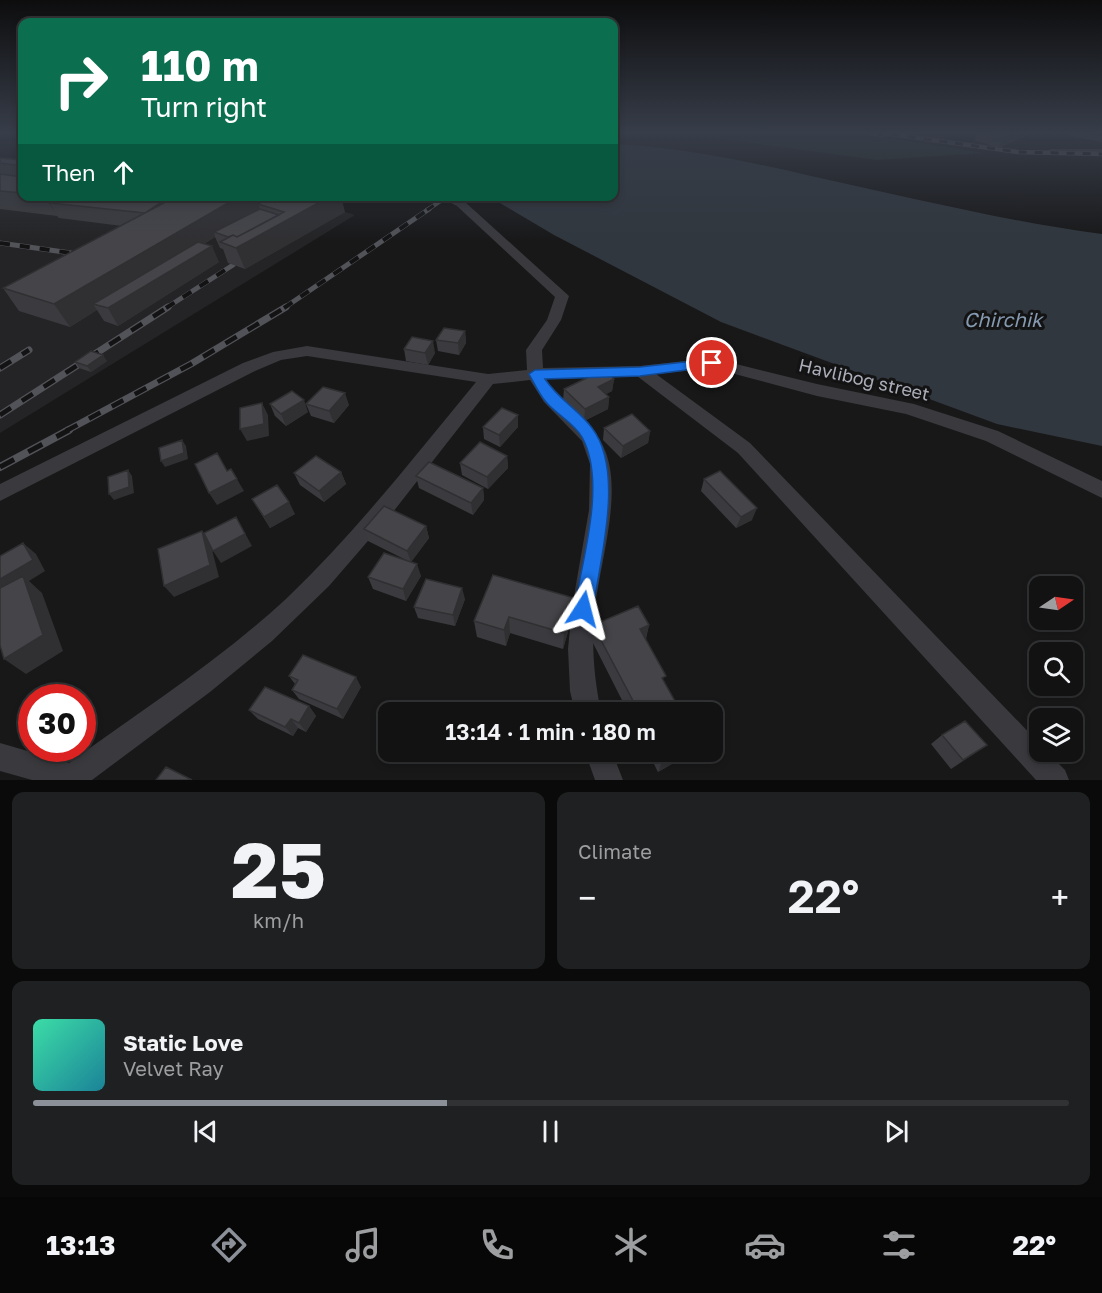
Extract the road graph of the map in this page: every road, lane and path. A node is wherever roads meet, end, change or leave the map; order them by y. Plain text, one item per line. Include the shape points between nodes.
1 (454, 201) edge
2 (640, 371) junction
3 (535, 374) junction
4 (488, 379) junction
5 (1102, 490) edge
6 (0, 493) edge
7 (585, 702) edge
8 (0, 757) edge
9 (603, 762) edge
10 (73, 779) edge
11 (609, 780) edge
12 (1055, 780) edge

1 - 3 street via 562,296 554,321 534,350
2 - 3 street, Hаvlibog street
2 - 5 street, Hаvlibog street via 712,363 908,408 992,436
2 - 12 street via 744,448
3 - 4 street, Hаvlibog street
3 - 7 street via 549,397 587,432 597,454 601,484 599,515 579,632
4 - 6 street, Hаvlibog street via 338,354 307,351 278,356
4 - 10 street via 321,579 261,636
8 - 10 street
9 - 11 street

